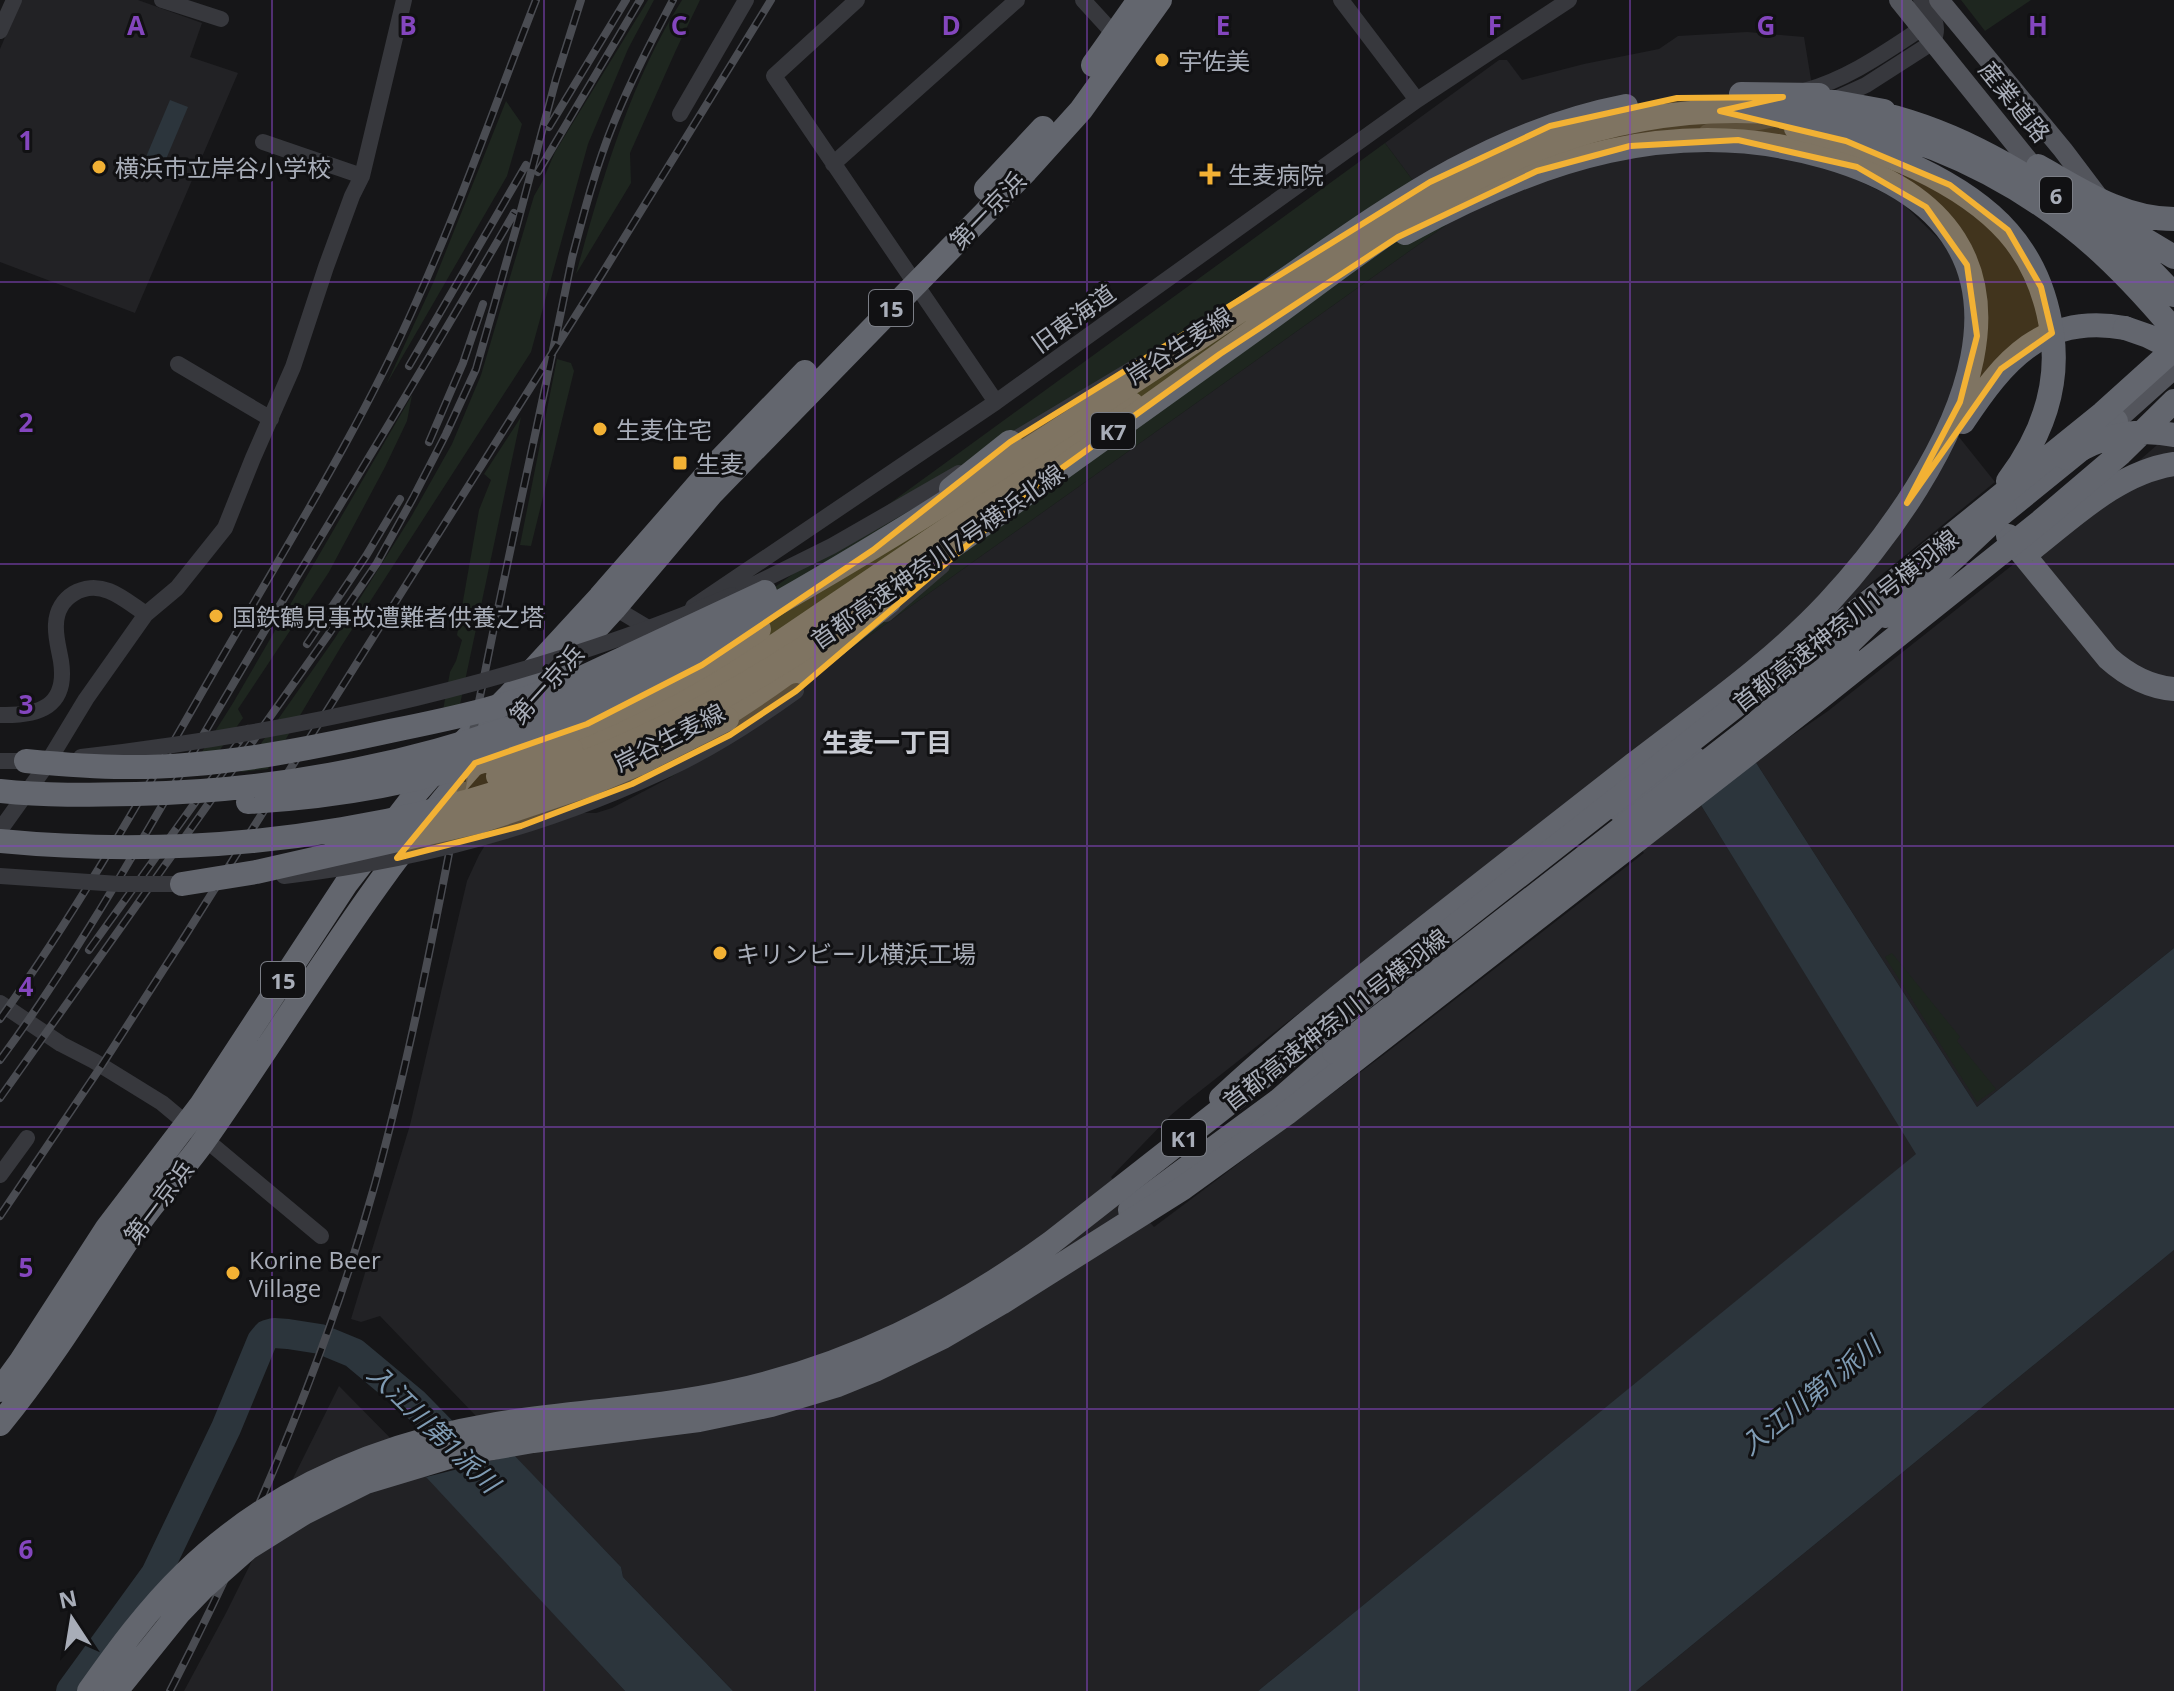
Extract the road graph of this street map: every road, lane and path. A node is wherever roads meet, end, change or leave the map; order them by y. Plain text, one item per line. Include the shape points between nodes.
1 (14, 0) edge
2 (162, 0) edge
3 (404, 0) edge
4 (746, 0) edge
5 (857, 0) edge
6 (1017, 0) edge
7 (1083, 0) edge
8 (1139, 0) edge
9 (1160, 0) edge
10 (1341, 0) edge
11 (1569, 0) edge
12 (1899, 0) edge
13 (1921, 0) edge
14 (1940, 0) edge
15 (221, 19) dead end
16 (0, 31) edge
17 (1931, 32) junction
18 (1115, 35) junction
19 (1972, 38) junction
20 (1741, 94) junction
21 (1417, 100) junction
22 (680, 114) dead end
23 (1610, 126) junction
24 (263, 142) dead end
25 (833, 164) junction
26 (362, 176) junction
27 (1430, 182) junction
28 (2174, 219) edge
29 (2174, 257) edge
30 (910, 277) junction
31 (2174, 296) edge
32 (2174, 330) edge
33 (2174, 350) edge
34 (1220, 354) junction
35 (178, 364) dead end
36 (2174, 369) edge
37 (996, 402) junction
38 (1132, 404) junction
39 (2174, 404) edge
40 (271, 419) junction
41 (2116, 421) joint
42 (2174, 435) edge
43 (1010, 442) junction
44 (1037, 443) junction
45 (2174, 464) edge
46 (1907, 503) junction
47 (1003, 510) junction
48 (2008, 536) joint
49 (607, 603) junction
50 (146, 614) junction
51 (1835, 657) junction
52 (2174, 689) edge
53 (1812, 704) junction
54 (0, 715) edge
55 (0, 761) edge
56 (26, 761) junction
57 (0, 791) edge
58 (62, 795) junction
59 (0, 830) edge
60 (0, 841) edge
61 (210, 845) junction
62 (1542, 858) junction
63 (0, 876) edge
64 (182, 884) junction
65 (0, 1003) edge
66 (196, 1132) junction
67 (27, 1138) dead end
68 (1152, 1162) junction
69 (0, 1175) edge
70 (321, 1236) dead end
71 (1034, 1281) junction
72 (0, 1390) edge
73 (0, 1424) edge
74 (89, 1691) edge
75 (116, 1691) edge

1 - 16 street
2 - 15 street
3 - 26 street
4 - 22 street
5 - 25 street via 774,76
6 - 25 street
7 - 18 street
8 - 18 highway, 第一京浜 / 15
9 - 30 highway, 第一京浜 / 15 via 1081,110 1026,171
10 - 21 street
11 - 21 street, 旧東海道
12 - 17 main road, 産業道路 / 6
13 - 17 street via 1933,16
14 - 19 main road, 産業道路 / 6
17 - 19 street via 1955,30
17 - 33 main road, 産業道路 / 6
17 - 38 street, 岸谷生麦線, bridge via 1906,60 1847,95 1799,112 1598,149 1473,190 1391,236
17 - 43 street, 岸谷生麦線, bridge via 1814,89 1725,110 1574,134 1466,173
18 - 30 highway, 第一京浜 / 15 via 1063,106
19 - 31 main road, 産業道路 / 6
20 - 27 highway, 首都高速神奈川7号横浜北線 / K7, bridge via 1662,100 1583,116 1517,138
20 - 28 highway, bridge via 1863,99 1934,115 1975,131 2116,208
20 - 31 highway, 首都高速神奈川7号横浜北線 / K7, bridge via 1834,104 1956,138 2027,176 2091,220
21 - 37 street, 旧東海道
23 - 29 highway, bridge via 1740,102 1835,102 1886,111 1996,153
23 - 32 highway, 首都高速神奈川7号横浜北線 / K7, bridge via 1687,113 1773,112 1837,120 1922,144 1981,169 2044,207 2104,255
23 - 34 highway, 首都高速神奈川7号横浜北線 / K7, bridge via 1543,147 1476,179
24 - 26 street
25 - 30 street
26 - 40 street
27 - 44 highway, 首都高速神奈川7号横浜北線 / K7, bridge
27 - 51 highway, bridge via 1518,143 1576,126 1657,115 1719,117 1789,127 1879,152 1958,190 2008,230 2027,256 2051,322 2053,373 2043,421 2023,461 1993,500
30 - 37 street
30 - 49 highway, 第一京浜 / 15 via 716,464
33 - 46 highway, bridge via 2137,331 2101,325 2066,329 2032,342 1991,382
33 - 62 highway, 首都高速神奈川1号横羽線 / K1, bridge via 1991,505
34 - 46 highway, bridge via 1398,237 1537,171 1609,150 1673,140 1789,147 1857,167 1914,197 1947,229 1971,278 1977,321 1972,367 1952,421
34 - 47 highway, 首都高速神奈川7号横浜北線 / K7, bridge
35 - 40 street
36 - 41 main road
37 - 49 street, 旧東海道 via 655,632
38 - 61 highway, bridge via 849,598 673,703 571,749 437,797 344,822
38 - 64 street, 岸谷生麦線, bridge via 796,691 683,761 580,805 460,843 326,871
39 - 48 main road
39 - 53 highway, 首都高速神奈川1号横羽線 / K1, bridge via 2051,512
40 - 50 street via 225,528 177,588
41 - 62 highway, bridge via 1688,763
42 - 51 highway, bridge via 2119,435 2069,456
43 - 56 street, 岸谷生麦線, bridge via 774,575 688,614 554,661 440,694 297,724
43 - 58 highway, bridge via 873,550 744,639 624,708 549,739 442,772 323,796 181,803
44 - 56 highway, bridge via 821,566 527,699 230,761 126,767
44 - 58 highway, 首都高速神奈川7号横浜北線 / K7, bridge via 751,618 622,683 520,725 427,753 298,780 185,793
45 - 53 highway, bridge via 2112,489 1906,644
46 - 68 highway, bridge via 1842,587 1771,656 1317,1012
47 - 61 highway, 首都高速神奈川7号横浜北線 / K7, bridge via 759,677 616,749 517,787 438,808 312,834
47 - 64 highway, bridge via 781,686 638,764 481,821
48 - 52 highway via 2108,658 2147,684
49 - 66 highway, 第一京浜 / 15 via 382,876
50 - 54 street via 110,591 73,593 57,612 60,692 43,709
50 - 59 street
51 - 71 highway, bridge via 1278,1101
53 - 71 highway, 首都高速神奈川1号横羽線 / K1, bridge via 1287,1113 1183,1188
55 - 56 street, 岸谷生麦線, bridge
57 - 58 highway, 首都高速神奈川7号横浜北線 / K7, bridge
60 - 61 highway, 首都高速神奈川7号横浜北線 / K7, bridge via 96,847
62 - 68 highway, 首都高速神奈川1号横羽線 / K1, bridge
63 - 64 street, 岸谷生麦線, bridge
65 - 66 street via 162,1103
66 - 70 street
66 - 72 highway, 第一京浜 / 15 via 107,1228
66 - 73 highway, 第一京浜 / 15 via 81,1313
67 - 69 street
68 - 74 highway, 首都高速神奈川1号横羽線 / K1, bridge via 989,1286 848,1357 704,1397 440,1435 383,1451 322,1477 265,1509 210,1550 159,1600
71 - 75 highway, 首都高速神奈川1号横羽線 / K1, bridge via 943,1337 806,1395 699,1420 459,1454 356,1487 275,1529 238,1557 179,1613

